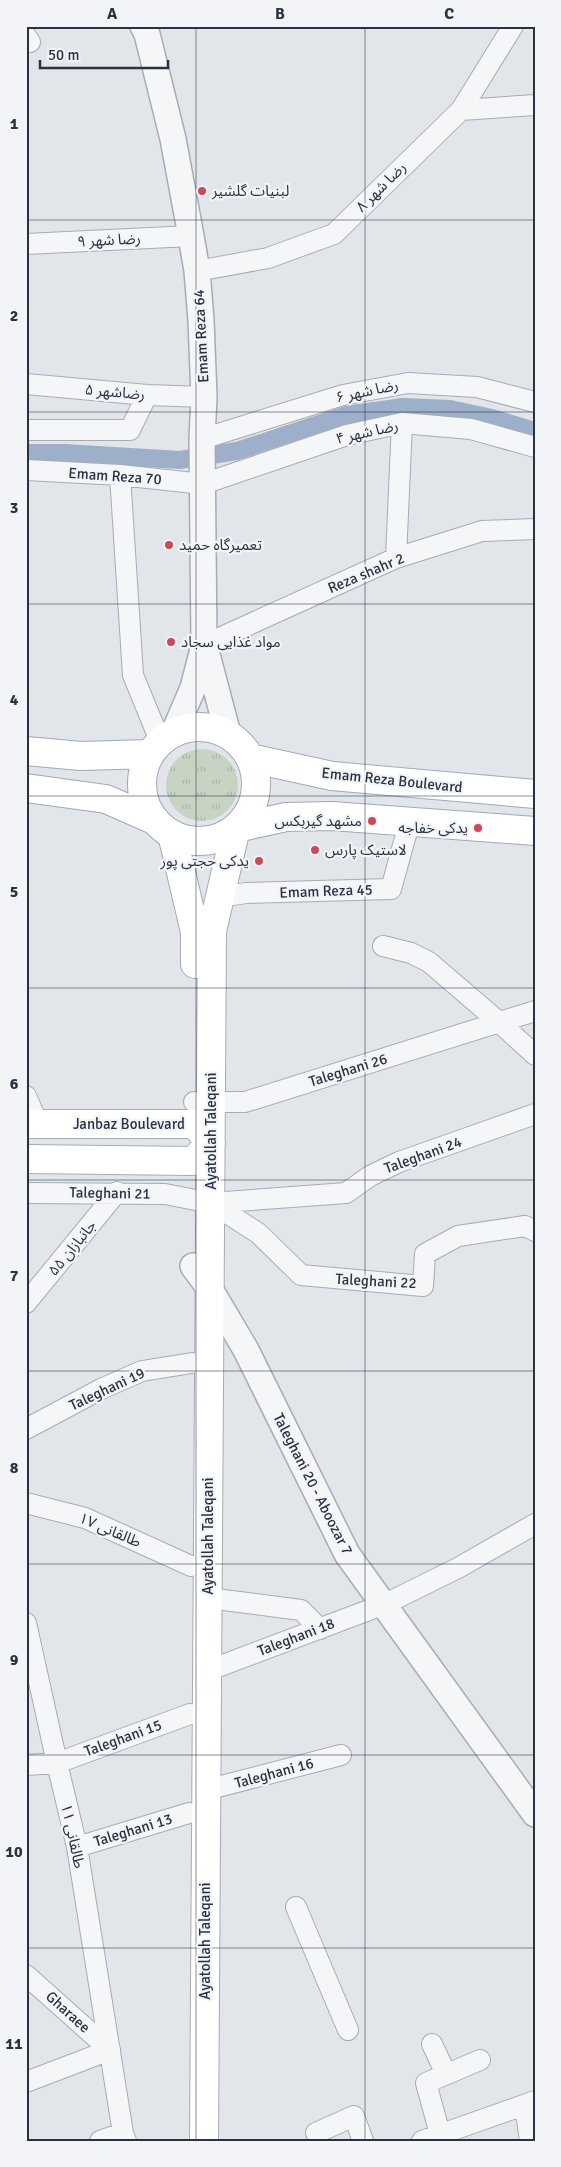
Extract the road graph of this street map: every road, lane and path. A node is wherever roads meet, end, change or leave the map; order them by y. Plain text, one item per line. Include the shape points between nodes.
1 (143, 26) edge
2 (512, 26) edge
3 (535, 105) edge
4 (461, 110) junction
5 (191, 236) junction
6 (26, 244) edge
7 (197, 272) junction
8 (26, 384) edge
9 (147, 395) junction
10 (204, 397) junction
11 (535, 402) edge
12 (402, 423) junction
13 (26, 430) edge
14 (202, 439) junction
15 (535, 448) edge
16 (26, 470) edge
17 (120, 475) junction
18 (203, 484) junction
19 (535, 530) edge
20 (396, 558) junction
21 (203, 649) junction
22 (228, 734) junction
23 (161, 742) junction
24 (26, 751) edge
25 (81, 756) junction
26 (250, 758) junction
27 (332, 776) junction
28 (26, 788) edge
29 (75, 794) junction
30 (535, 794) edge
31 (332, 816) junction
32 (410, 820) junction
33 (164, 828) junction
34 (236, 828) junction
35 (535, 830) edge
36 (220, 897) junction
37 (204, 932) junction
38 (383, 946) dead end
39 (535, 1011) edge
40 (499, 1022) junction
41 (535, 1055) edge
42 (26, 1096) edge
43 (535, 1114) edge
44 (32, 1124) edge
45 (107, 1124) junction
46 (200, 1127) junction
47 (26, 1159) edge
48 (106, 1161) junction
49 (117, 1192) junction
50 (26, 1193) edge
51 (203, 1200) junction
52 (535, 1231) edge
53 (193, 1266) junction
54 (210, 1289) junction
55 (26, 1303) edge
56 (192, 1363) junction
57 (26, 1430) edge
58 (26, 1503) edge
59 (535, 1524) edge
60 (191, 1566) junction
61 (208, 1598) junction
62 (384, 1604) junction
63 (320, 1628) junction
64 (28, 1634) edge
65 (207, 1671) junction
66 (190, 1714) junction
67 (342, 1755) dead end
68 (56, 1763) junction
69 (26, 1765) edge
70 (206, 1790) junction
71 (189, 1813) junction
72 (535, 1814) edge
73 (77, 1847) junction
74 (296, 1907) dead end
75 (26, 1975) edge
76 (348, 2030) dead end
77 (432, 2044) dead end
78 (110, 2050) junction
79 (480, 2060) dead end
80 (446, 2074) junction
81 (26, 2082) edge
82 (530, 2103) edge
83 (316, 2133) dead end
84 (443, 2136) edge
85 (125, 2137) edge
86 (100, 2141) edge
87 (187, 2141) edge
88 (204, 2141) edge
89 (363, 2141) edge
90 (530, 2141) edge

1 - 5 street, Emam Reza 64 via 173,139
2 - 4 street, رضا شهر ۸
3 - 4 street
4 - 7 street, رضا شهر ۸ via 334,234 268,258
5 - 6 street, رضا شهر ۹
5 - 7 street, Emam Reza 64
7 - 10 street, Emam Reza 64
8 - 9 street, رضاشهر ۵
9 - 10 street, رضاشهر ۵
9 - 13 street via 130,430
10 - 14 street, Emam Reza 64
11 - 14 street, رضا شهر ۶ via 477,387 408,383 343,395
12 - 15 street, رضا شهر ۴ via 471,429
12 - 18 street, رضا شهر ۴ via 347,435
12 - 20 street
14 - 18 street, Emam Reza 64
16 - 17 street, Emam Reza 70
17 - 18 street, Emam Reza 70
17 - 23 street via 133,675
18 - 21 street, Emam Reza 64
19 - 20 street, Reza shahr 2 via 482,531
20 - 21 street, Reza shahr 2
21 - 22 street
21 - 23 street via 194,688
22 - 23 main road via 192,727
22 - 26 main road via 241,744
23 - 25 main road
23 - 33 main road via 143,774 143,796 148,809
24 - 25 main road
25 - 29 main road via 82,776
26 - 27 main road, Emam Reza Boulevard
26 - 34 main road via 256,776 255,795 248,813
27 - 30 main road, Emam Reza Boulevard
27 - 31 main road via 323,795
28 - 29 main road
29 - 33 main road via 106,799
31 - 32 main road
31 - 34 main road via 286,817
32 - 35 main road
32 - 36 street, Emam Reza 45 via 392,889 246,893
33 - 34 main road via 185,839 198,841 218,837
33 - 37 main road
34 - 36 main road
36 - 37 main road
37 - 46 main road, Ayatollah Taleqani
38 - 40 street via 411,953 429,962
39 - 40 street, Taleghani 26
40 - 41 street
40 - 46 street, Taleghani 26 via 245,1102
42 - 44 street
43 - 51 street, Taleghani 24 via 399,1162 346,1192
44 - 45 main road, Janbaz Boulevard
45 - 46 main road, Janbaz Boulevard
45 - 48 main road
46 - 48 main road
46 - 51 main road, Ayatollah Taleqani
47 - 48 main road
49 - 50 street, Taleghani 21
49 - 51 street, Taleghani 21
49 - 55 street, جانبازان ۵۵
51 - 52 street, Taleghani 22 via 258,1233 301,1276 423,1286 425,1254 458,1236 526,1226
51 - 53 main road, Ayatollah Taleqani
51 - 54 main road, Ayatollah Taleqani
53 - 54 street, Taleghani 20 - Aboozar 7
53 - 56 main road, Ayatollah Taleqani
54 - 61 main road, Ayatollah Taleqani
54 - 62 street, Taleghani 20 - Aboozar 7 via 246,1350 347,1554
56 - 57 street, Taleghani 19 via 142,1371 101,1389
56 - 60 main road, Ayatollah Taleqani
58 - 60 street, طالقانی ۱۷ via 85,1518
59 - 62 street, Taleghani 18 via 458,1568
60 - 66 main road, Ayatollah Taleqani
61 - 63 street via 301,1610
61 - 65 main road, Ayatollah Taleqani
62 - 63 street, Taleghani 18
62 - 72 street, Taleghani 20 - Aboozar 7
63 - 65 street, Taleghani 18
64 - 68 street, طالقانی ۱۱
65 - 70 main road, Ayatollah Taleqani
66 - 68 street, Taleghani 15
66 - 71 main road, Ayatollah Taleqani
67 - 70 street, Taleghani 16
68 - 69 street, Taleghani 15
68 - 73 street, طالقانی ۱۱
70 - 88 main road, Ayatollah Taleqani
71 - 73 street, Taleghani 13
71 - 87 main road, Ayatollah Taleqani
73 - 78 street, طالقانی ۱۱
74 - 76 street
75 - 78 street, Gharaee
77 - 80 street
78 - 81 street
78 - 85 street, طالقانی ۱۱
79 - 80 street
80 - 84 street via 426,2083
82 - 84 street
82 - 90 street
83 - 89 street via 354,2116
85 - 86 street

